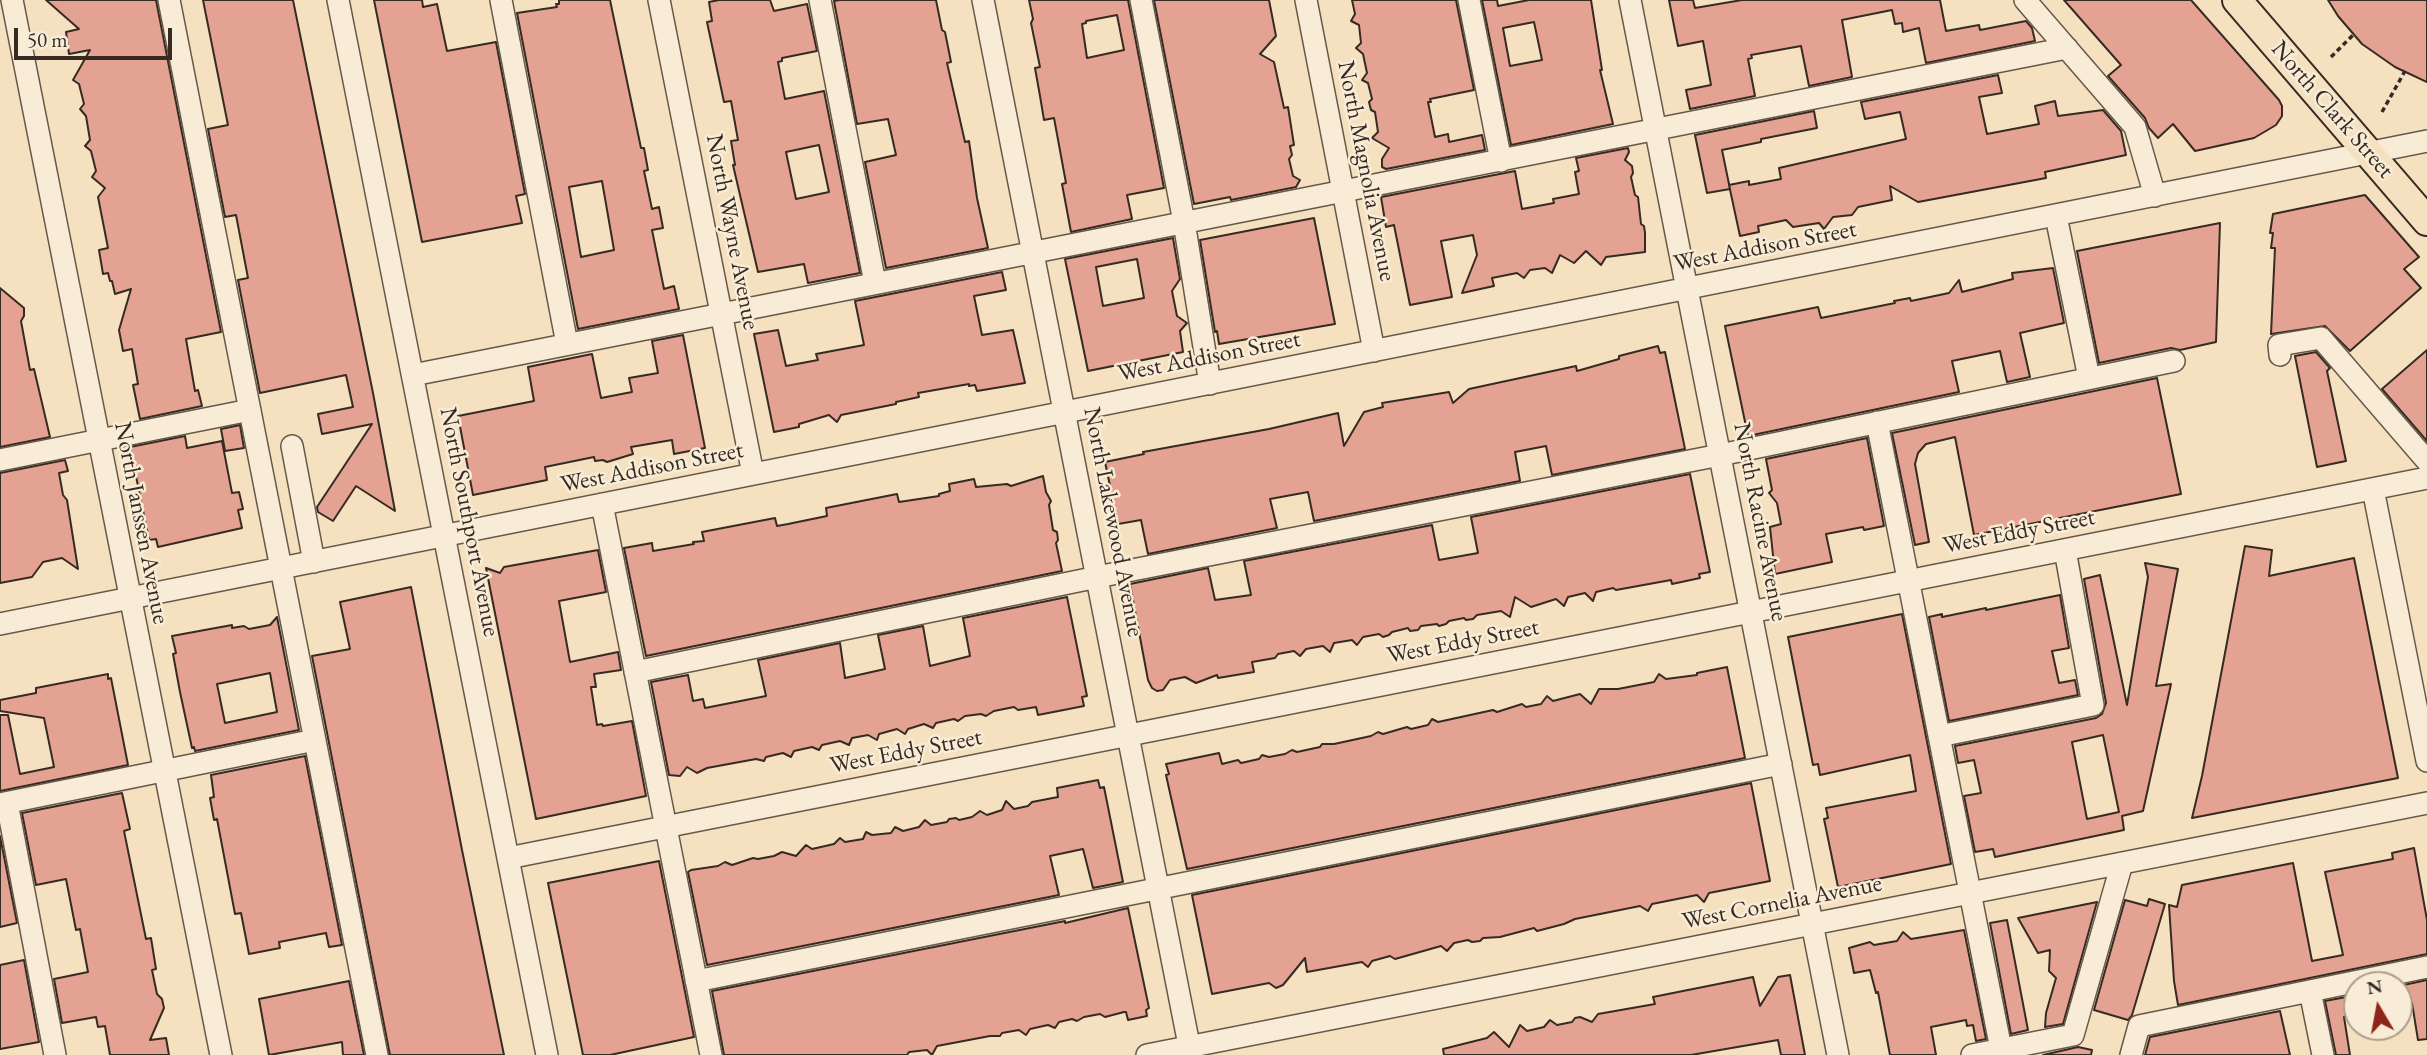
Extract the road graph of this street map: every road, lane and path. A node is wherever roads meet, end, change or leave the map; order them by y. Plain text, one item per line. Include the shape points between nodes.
1 (12, 0) edge
2 (169, 0) edge
3 (338, 0) edge
4 (501, 0) edge
5 (659, 0) edge
6 (820, 0) edge
7 (983, 0) edge
8 (1141, 0) edge
9 (1306, 0) edge
10 (1469, 0) edge
11 (1630, 0) edge
12 (2025, 0) edge
13 (2237, 0) edge
14 (2353, 35) dead end
15 (2067, 48) junction
16 (2331, 57) dead end
17 (2405, 71) dead end
18 (2382, 112) dead end
19 (1656, 128) junction
20 (2427, 141) edge
21 (2369, 153) junction
22 (1501, 161) junction
23 (1343, 191) junction
24 (2155, 196) junction
25 (2056, 216) junction
26 (2427, 220) edge
27 (1184, 222) junction
28 (1033, 252) junction
29 (876, 283) junction
30 (1687, 289) junction
31 (722, 314) junction
32 (567, 344) junction
33 (1374, 351) junction
34 (2280, 355) dead end
35 (2174, 361) dead end
36 (413, 375) junction
37 (2088, 378) junction
38 (1210, 384) junction
39 (250, 410) junction
40 (1065, 413) junction
41 (1877, 422) junction
42 (98, 440) junction
43 (292, 446) dead end
44 (1720, 455) junction
45 (0, 460) edge
46 (2427, 461) edge
47 (753, 474) junction
48 (2427, 478) edge
49 (2373, 489) junction
50 (602, 504) junction
51 (445, 536) junction
52 (2065, 550) junction
53 (314, 562) junction
54 (281, 568) junction
55 (1097, 577) junction
56 (1908, 581) junction
57 (129, 598) junction
58 (1751, 612) junction
59 (0, 624) edge
60 (635, 672) junction
61 (1128, 736) junction
62 (1939, 736) junction
63 (315, 740) junction
64 (2427, 761) edge
65 (1781, 764) junction
66 (164, 771) junction
67 (2427, 803) edge
68 (3, 804) edge
69 (666, 827) junction
70 (508, 858) junction
71 (2122, 863) junction
72 (1158, 889) junction
73 (1970, 893) junction
74 (1812, 924) junction
75 (2427, 967) edge
76 (696, 981) junction
77 (2310, 991) junction
78 (2001, 1049) junction
79 (1190, 1051) edge
80 (55, 1055) edge
81 (221, 1055) edge
82 (377, 1055) edge
83 (547, 1055) edge
84 (710, 1055) edge
85 (1147, 1055) edge
86 (1838, 1055) edge
87 (1972, 1055) edge
88 (2131, 1055) edge
89 (2323, 1055) edge

1 - 42 street, North Janssen Avenue
2 - 39 street
3 - 36 street, North Southport Avenue
4 - 32 street
5 - 31 street, North Wayne Avenue
6 - 29 street
7 - 28 street, North Lakewood Avenue
8 - 27 street
9 - 23 street, North Magnolia Avenue
10 - 22 street
11 - 19 street, North Racine Avenue
12 - 15 street
13 - 21 main road, North Clark Street
14 - 16 path
15 - 19 street
15 - 24 street via 2135,127
17 - 18 path
19 - 22 street
19 - 30 street, North Racine Avenue
20 - 21 street, West Addison Street
21 - 24 street, West Addison Street
21 - 26 main road, North Clark Street
22 - 23 street
23 - 27 street
23 - 33 street, North Magnolia Avenue
24 - 25 street, West Addison Street
25 - 30 street, West Addison Street
25 - 37 street
27 - 28 street
27 - 38 street
28 - 29 street
28 - 40 street, North Lakewood Avenue
29 - 31 street
30 - 33 street, West Addison Street
30 - 44 street, North Racine Avenue
31 - 32 street
31 - 47 street, North Wayne Avenue
32 - 36 street
33 - 38 street, West Addison Street
34 - 46 street via 2279,345 2321,338
35 - 37 street
36 - 51 street, North Southport Avenue
37 - 41 street
38 - 40 street, West Addison Street
39 - 42 street
39 - 54 street
40 - 47 street, West Addison Street
40 - 55 street, North Lakewood Avenue
41 - 44 street
41 - 56 street
42 - 45 street
42 - 57 street, North Janssen Avenue
43 - 53 street
44 - 55 street
44 - 58 street, North Racine Avenue
47 - 50 street, West Addison Street
48 - 49 street, West Eddy Street
49 - 52 street, West Eddy Street
49 - 64 street
50 - 51 street, West Addison Street
50 - 60 street
51 - 53 street, West Addison Street
51 - 70 street, North Southport Avenue
52 - 56 street, West Eddy Street
52 - 62 street via 2093,705
53 - 54 street, West Addison Street
54 - 57 street, West Addison Street
54 - 63 street
55 - 60 street
55 - 61 street, North Lakewood Avenue
56 - 58 street, West Eddy Street
56 - 62 street
57 - 59 street, West Addison Street
57 - 66 street, North Janssen Avenue
58 - 61 street, West Eddy Street
58 - 65 street, North Racine Avenue
60 - 69 street
61 - 69 street, West Eddy Street
61 - 72 street, North Lakewood Avenue
62 - 73 street
63 - 66 street
63 - 82 street
65 - 72 street
65 - 74 street, North Racine Avenue
66 - 68 street
66 - 81 street, North Janssen Avenue
67 - 71 street, West Cornelia Avenue
68 - 80 street
69 - 70 street, West Eddy Street
69 - 76 street
70 - 83 street, North Southport Avenue
71 - 73 street, West Cornelia Avenue
71 - 78 street via 2073,1035
72 - 76 street
72 - 79 street, North Lakewood Avenue
73 - 74 street, West Cornelia Avenue
73 - 78 street
74 - 79 street, West Cornelia Avenue
74 - 86 street, North Racine Avenue
75 - 77 street
76 - 84 street
77 - 88 street via 2139,1026
77 - 89 street
78 - 87 street
79 - 85 street, West Cornelia Avenue

